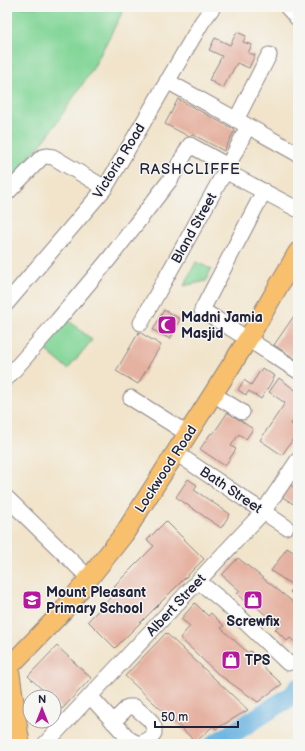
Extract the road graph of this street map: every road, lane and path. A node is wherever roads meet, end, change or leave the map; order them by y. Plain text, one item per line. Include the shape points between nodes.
1 (214, 7) edge
2 (287, 7) edge
3 (298, 19) edge
4 (269, 55) dead end
5 (167, 81) junction
6 (242, 123) junction
7 (298, 154) edge
8 (227, 168) junction
9 (105, 188) junction
10 (264, 191) junction
11 (7, 193) edge
12 (297, 209) dead end
13 (298, 252) edge
14 (7, 303) edge
15 (141, 323) dead end
16 (248, 339) junction
17 (298, 371) edge
18 (7, 378) edge
19 (213, 394) junction
20 (131, 398) dead end
21 (242, 412) dead end
22 (188, 434) junction
23 (176, 453) junction
24 (298, 460) edge
25 (7, 498) edge
26 (263, 512) junction
27 (286, 527) dead end
28 (89, 578) junction
29 (198, 581) junction
30 (288, 664) dead end
31 (8, 667) edge
32 (90, 696) junction
33 (62, 718) edge
34 (113, 722) dead end
35 (53, 729) edge
36 (20, 744) edge
37 (45, 744) edge

1 - 5 street, Victoria Road via 202,22
2 - 3 street
4 - 6 street, Bland Street
5 - 6 street
5 - 9 street, Victoria Road
6 - 7 street
6 - 8 street, Bland Street
8 - 10 street
8 - 15 street, Bland Street via 167,291
8 - 18 street via 190,145 170,180 109,259
9 - 11 street via 53,157 47,156 42,157
9 - 14 street, Victoria Road
10 - 12 street
10 - 16 street via 202,310
13 - 16 main road, Lockwood Road
16 - 17 street
16 - 19 main road, Lockwood Road
19 - 21 street
19 - 22 main road, Lockwood Road
20 - 22 street
22 - 23 main road, Lockwood Road
23 - 26 street, Bath Street
23 - 28 main road, Lockwood Road via 124,534
24 - 26 street, Albert Street
25 - 28 street
26 - 27 street, Bath Street
26 - 29 street, Albert Street
28 - 31 main road, Lockwood Road via 63,611
29 - 30 street via 224,602
29 - 32 street, Albert Street
31 - 36 main road
32 - 33 street, Albert Street
32 - 34 street
35 - 37 street, Albert Street

